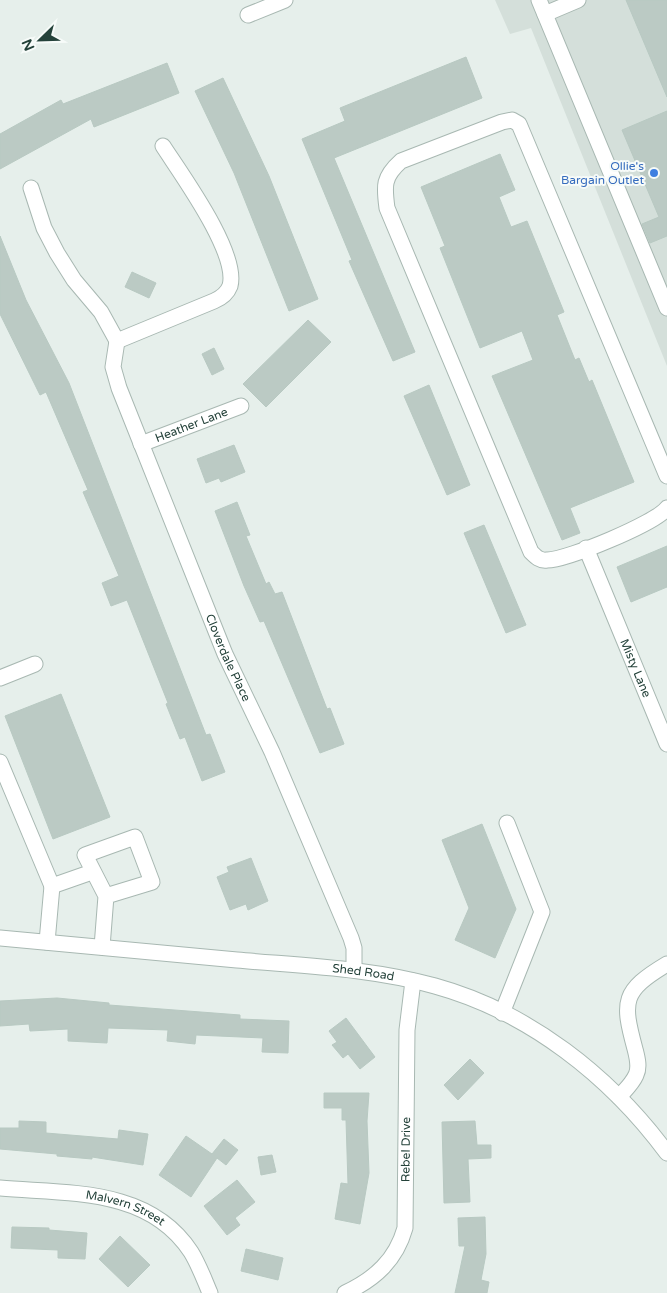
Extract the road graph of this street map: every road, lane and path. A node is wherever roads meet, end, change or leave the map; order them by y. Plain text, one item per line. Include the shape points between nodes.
1 (285, 0) edge
2 (578, 0) edge
3 (542, 7) edge
4 (248, 15) dead end
5 (163, 146) dead end
6 (31, 188) dead end
7 (667, 308) edge
8 (117, 342) junction
9 (241, 406) dead end
10 (141, 444) junction
11 (667, 476) edge
12 (667, 508) edge
13 (586, 548) junction
14 (35, 664) dead end
15 (0, 678) edge
16 (667, 744) edge
17 (0, 762) edge
18 (507, 823) dead end
19 (92, 872) junction
20 (52, 886) junction
21 (106, 896) junction
22 (0, 938) edge
23 (47, 942) junction
24 (102, 947) junction
25 (667, 964) edge
26 (354, 970) junction
27 (413, 981) junction
28 (502, 1013) junction
29 (619, 1096) junction
30 (667, 1153) edge
31 (0, 1188) edge
32 (210, 1293) edge
33 (345, 1293) edge

1 - 4 street
2 - 3 street
3 - 7 street
5 - 8 street via 211,221 228,260 229,287 221,298
6 - 8 street via 44,228 57,254 101,312
8 - 10 street, Cloverdale Place via 113,367
9 - 10 street, Heather Lane
10 - 26 street, Cloverdale Place via 234,676 272,752 351,938
11 - 13 street via 520,124 512,120 502,122 401,162 385,180 387,208 531,552 545,561
12 - 13 street via 654,520
13 - 16 street, Misty Lane
14 - 15 street
17 - 20 street
18 - 28 street via 542,912
19 - 20 street
19 - 21 street
19 - 21 street via 85,855 135,837 152,882
20 - 23 street
21 - 24 street
22 - 23 street, Shed Road
23 - 24 street, Shed Road
24 - 26 street, Shed Road
25 - 29 street via 646,978 630,996 626,1017 638,1060 637,1074
26 - 27 street, Shed Road
27 - 28 street, Shed Road via 436,986
27 - 33 street, Rebel Drive via 407,1030 405,1228 397,1250 381,1270 372,1279
28 - 29 street, Shed Road via 543,1034
29 - 30 street, Shed Road via 643,1120
31 - 32 street, Malvern Street via 116,1199 144,1210 168,1226 190,1250

